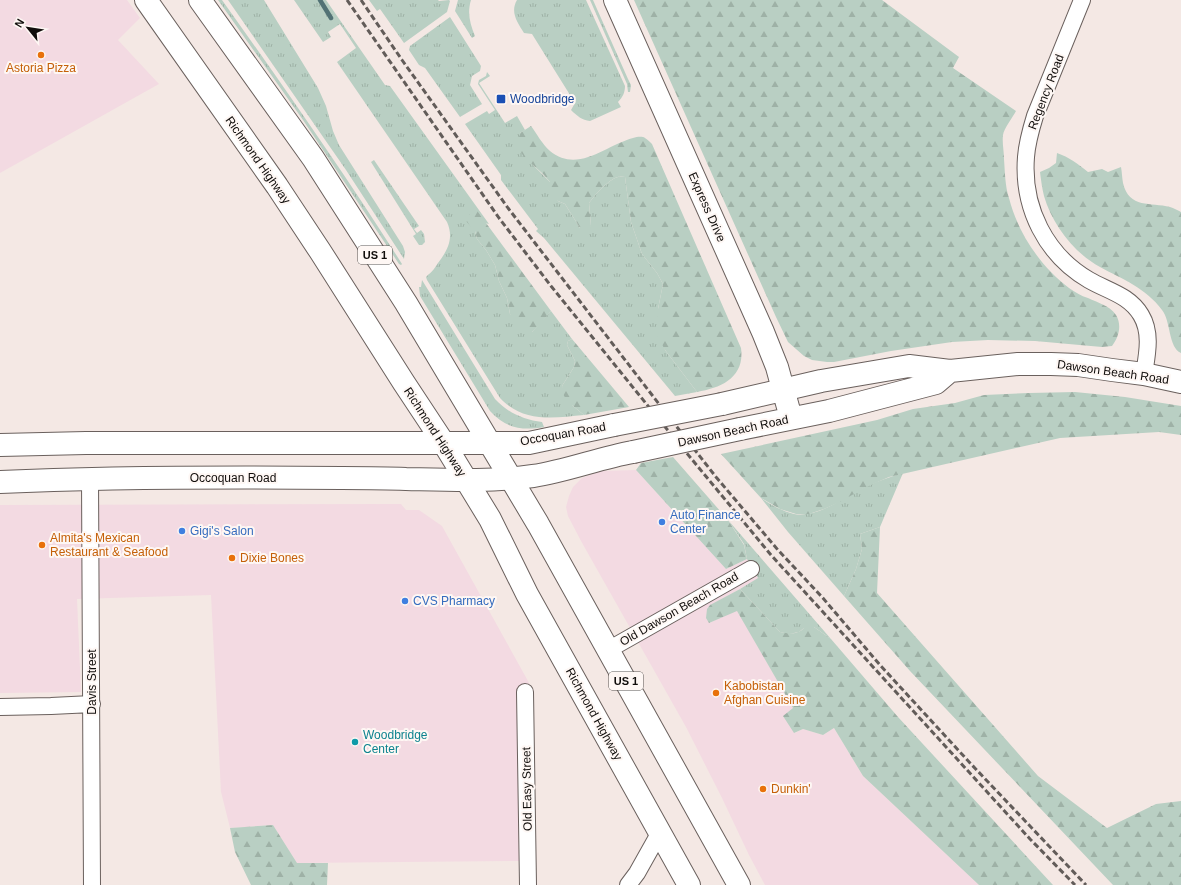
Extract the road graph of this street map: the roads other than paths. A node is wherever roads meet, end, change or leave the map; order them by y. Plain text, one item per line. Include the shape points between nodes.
1 (146, 0) edge
2 (200, 0) edge
3 (614, 0) edge
4 (1082, 0) edge
5 (950, 371) junction
6 (1144, 374) junction
7 (1181, 382) edge
8 (783, 389) junction
9 (791, 418) junction
10 (614, 425) joint
11 (443, 442) junction
12 (489, 442) junction
13 (0, 445) edge
14 (90, 478) junction
15 (511, 478) junction
16 (467, 481) junction
17 (0, 482) edge
18 (751, 569) dead end
19 (608, 650) junction
20 (525, 692) dead end
21 (92, 704) junction
22 (0, 707) edge
23 (660, 832) junction
24 (92, 885) edge
25 (528, 885) edge
26 (628, 885) edge
27 (690, 885) edge
28 (739, 885) edge

1 - 11 main road, Richmond Highway via 277,186
2 - 12 main road, US 1 via 313,158 406,303
3 - 8 main road, Express Drive via 763,332
4 - 6 street, Regency Road via 1029,136 1026,157 1028,194 1040,230 1061,258 1078,273 1130,302 1142,316 1148,342
5 - 6 main road, Dawson Beach Road via 1018,364 1051,364
5 - 8 main road, Dawson Beach Road via 909,366
5 - 9 main road, Dawson Beach Road via 936,383 829,411
6 - 7 main road, Dawson Beach Road
8 - 9 main road, Express Drive
8 - 10 main road, Dawson Beach Road, bridge
9 - 15 main road, Dawson Beach Road, bridge via 618,454 559,471
10 - 12 main road, Occoquan Road via 530,443
11 - 12 main road, Occoquan Road
11 - 13 main road
11 - 16 main road, Richmond Highway
12 - 15 main road, US 1
14 - 16 main road, Occoquan Road via 404,478
14 - 17 main road, Occoquan Road
14 - 21 street, Davis Street
15 - 16 main road, Occoquan Road
15 - 19 main road, US 1
16 - 23 main road, Richmond Highway via 490,519 529,599
18 - 19 street, Old Dawson Beach Road
19 - 28 main road, US 1
20 - 25 street, Old Easy Street
21 - 22 street
21 - 24 street, Davis Street
23 - 26 street via 637,874
23 - 27 main road, Richmond Highway

